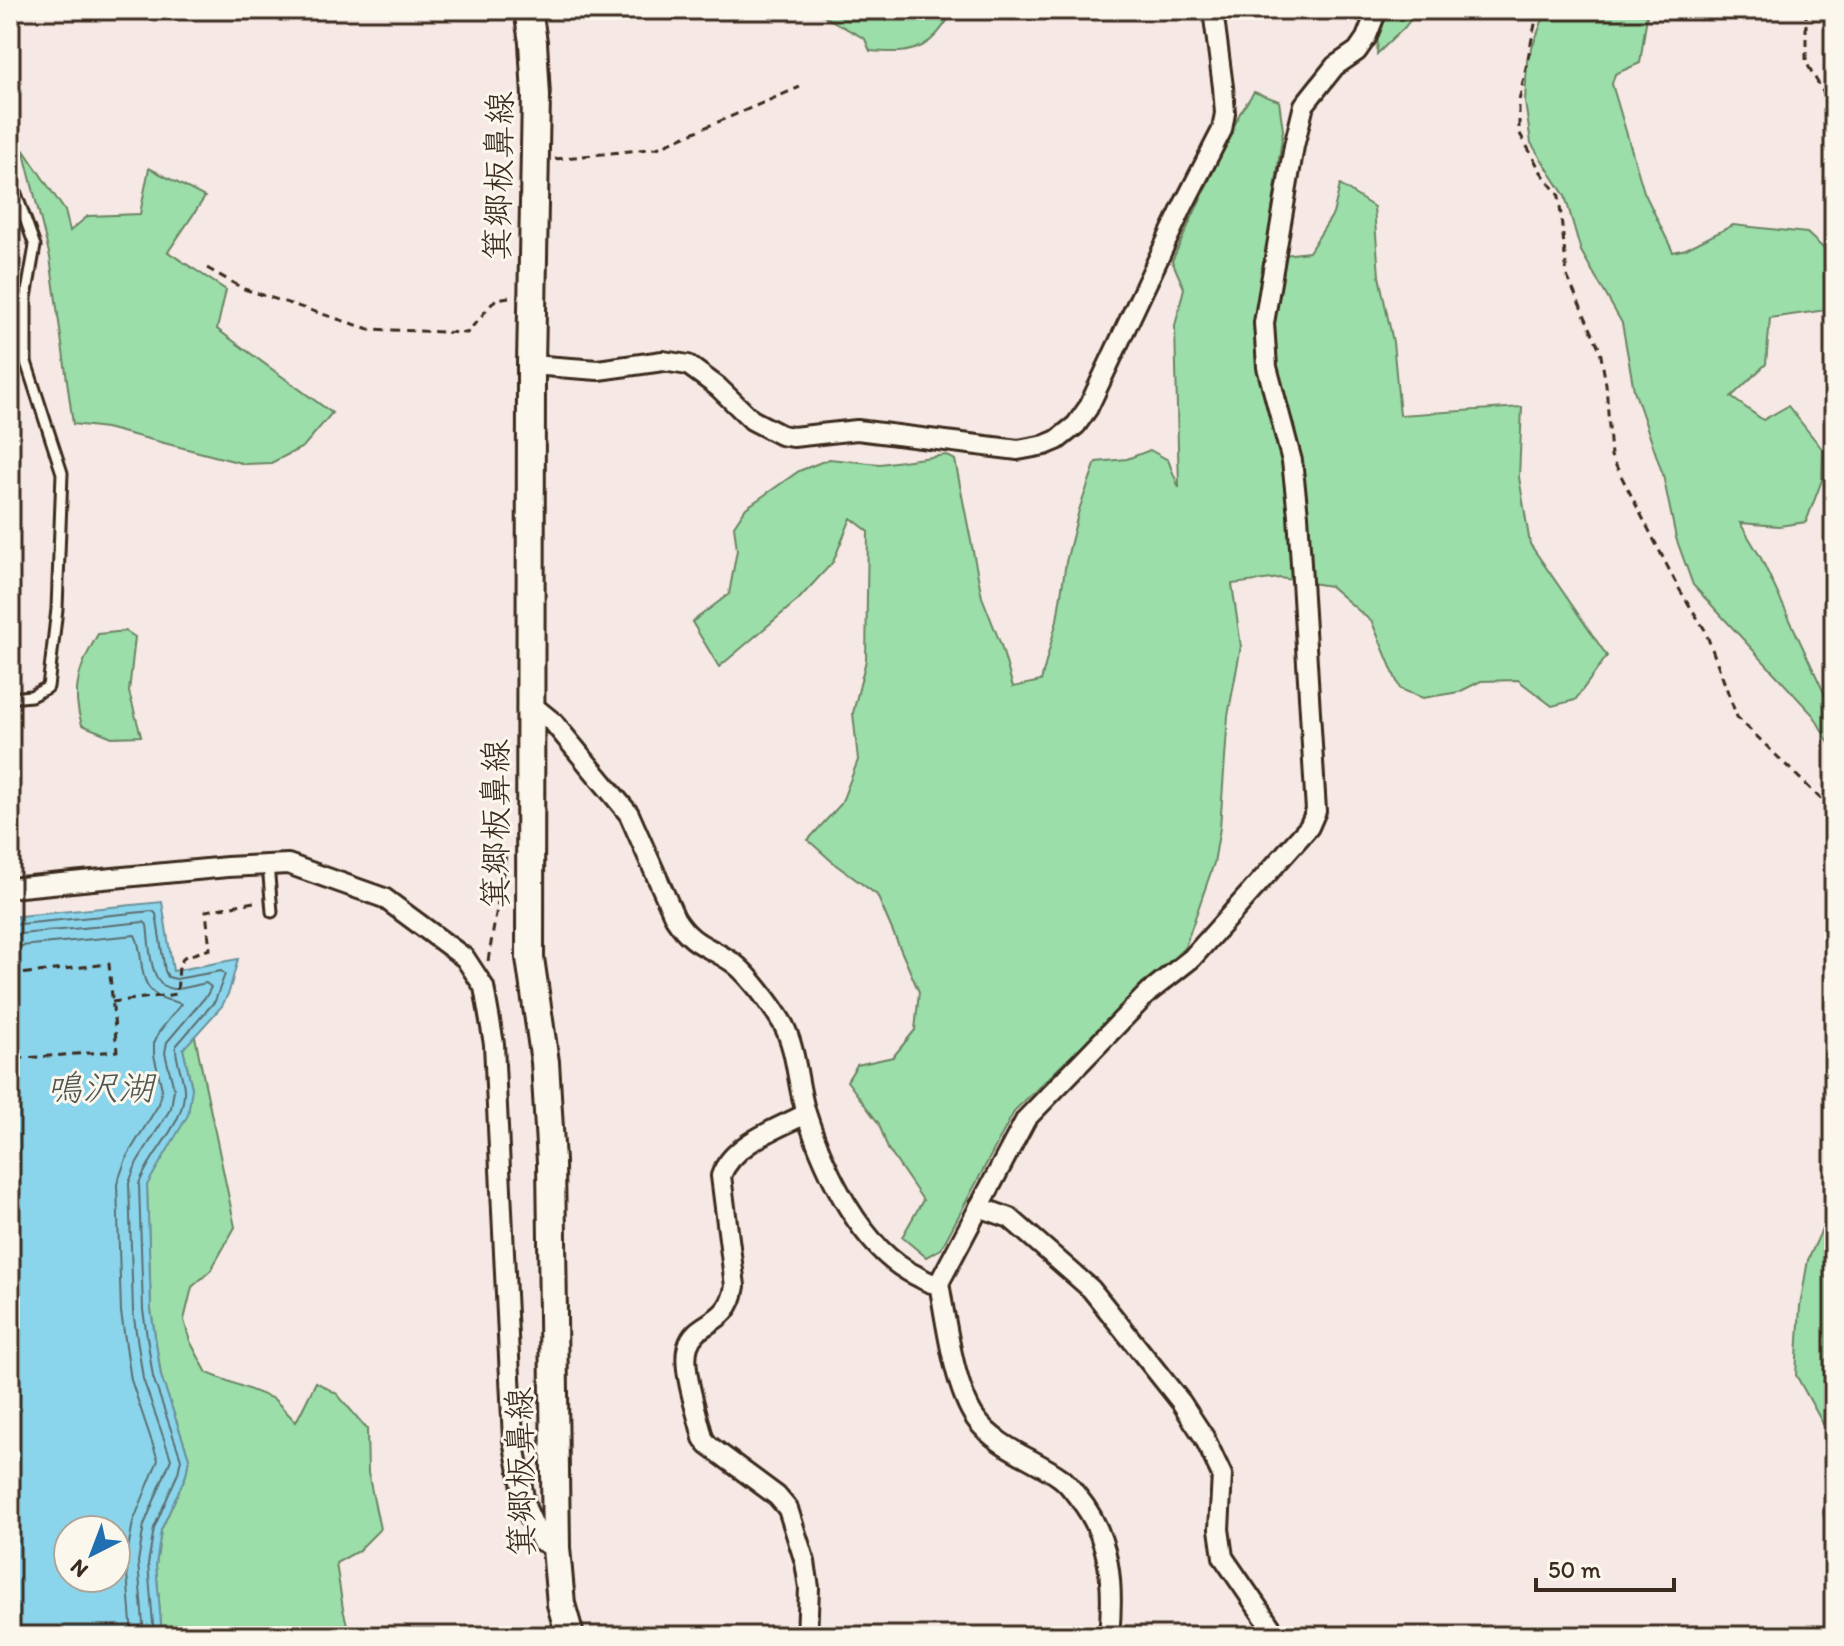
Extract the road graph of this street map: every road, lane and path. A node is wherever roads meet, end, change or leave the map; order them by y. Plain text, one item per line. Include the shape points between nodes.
1 (528, 10) edge
2 (1213, 10) edge
3 (1377, 10) edge
4 (1538, 10) edge
5 (1806, 10) edge
6 (800, 87) dead end
7 (1834, 111) edge
8 (535, 161) junction
9 (10, 177) edge
10 (207, 268) dead end
11 (533, 294) junction
12 (531, 365) junction
13 (10, 698) edge
14 (532, 705) junction
15 (1834, 818) edge
16 (507, 852) dead end
17 (268, 864) junction
18 (10, 888) edge
19 (271, 898) junction
20 (272, 912) dead end
21 (10, 975) edge
22 (480, 979) junction
23 (112, 1002) junction
24 (10, 1059) edge
25 (806, 1114) junction
26 (979, 1207) junction
27 (939, 1283) junction
28 (556, 1548) junction
29 (570, 1636) edge
30 (807, 1636) edge
31 (1109, 1636) edge
32 (1277, 1636) edge

1 - 8 main road, 箕郷板鼻線 via 536,96
2 - 12 street via 1225,113 1222,130 1088,408 1057,440 1018,450 857,430 781,435 752,420 688,365 663,361 598,370
3 - 26 street via 1357,51 1335,66 1304,105 1264,323 1267,367 1297,501 1316,811 1309,827 1192,958 1149,992 1026,1119
4 - 15 path via 1519,101 1519,132 1559,196 1567,276 1600,350 1611,456 1705,630 1737,717 1831,809
5 - 7 path via 1806,62
6 - 8 path via 657,148
8 - 11 main road, 箕郷板鼻線
9 - 13 lane via 35,246 26,298 26,362 62,473 48,687
10 - 11 path via 244,289 369,329 467,333 496,299
11 - 12 main road, 箕郷板鼻線
12 - 14 main road, 箕郷板鼻線
14 - 25 street via 553,722 629,814 684,931 742,971 782,1022
14 - 28 main road, 箕郷板鼻線 via 530,958 545,1062 551,1162
16 - 22 path via 488,961
17 - 18 street
17 - 19 lane
17 - 22 street via 288,864 384,898 465,958
19 - 20 lane
19 - 23 path via 206,911 210,949 184,957 177,994
21 - 23 path via 109,964
22 - 28 street via 494,1044 513,1440 526,1508 541,1541
23 - 24 path via 117,1051
25 - 27 street via 829,1169 877,1248 902,1270
25 - 30 street via 725,1164 721,1176 733,1302 694,1335 686,1359 703,1438 788,1509 809,1588
26 - 27 street
26 - 32 street via 1010,1218 1091,1289 1181,1402 1222,1475 1223,1557
27 - 31 street via 950,1341 976,1419 1002,1444 1064,1480 1090,1511 1105,1545 1112,1584
28 - 29 main road, 箕郷板鼻線

